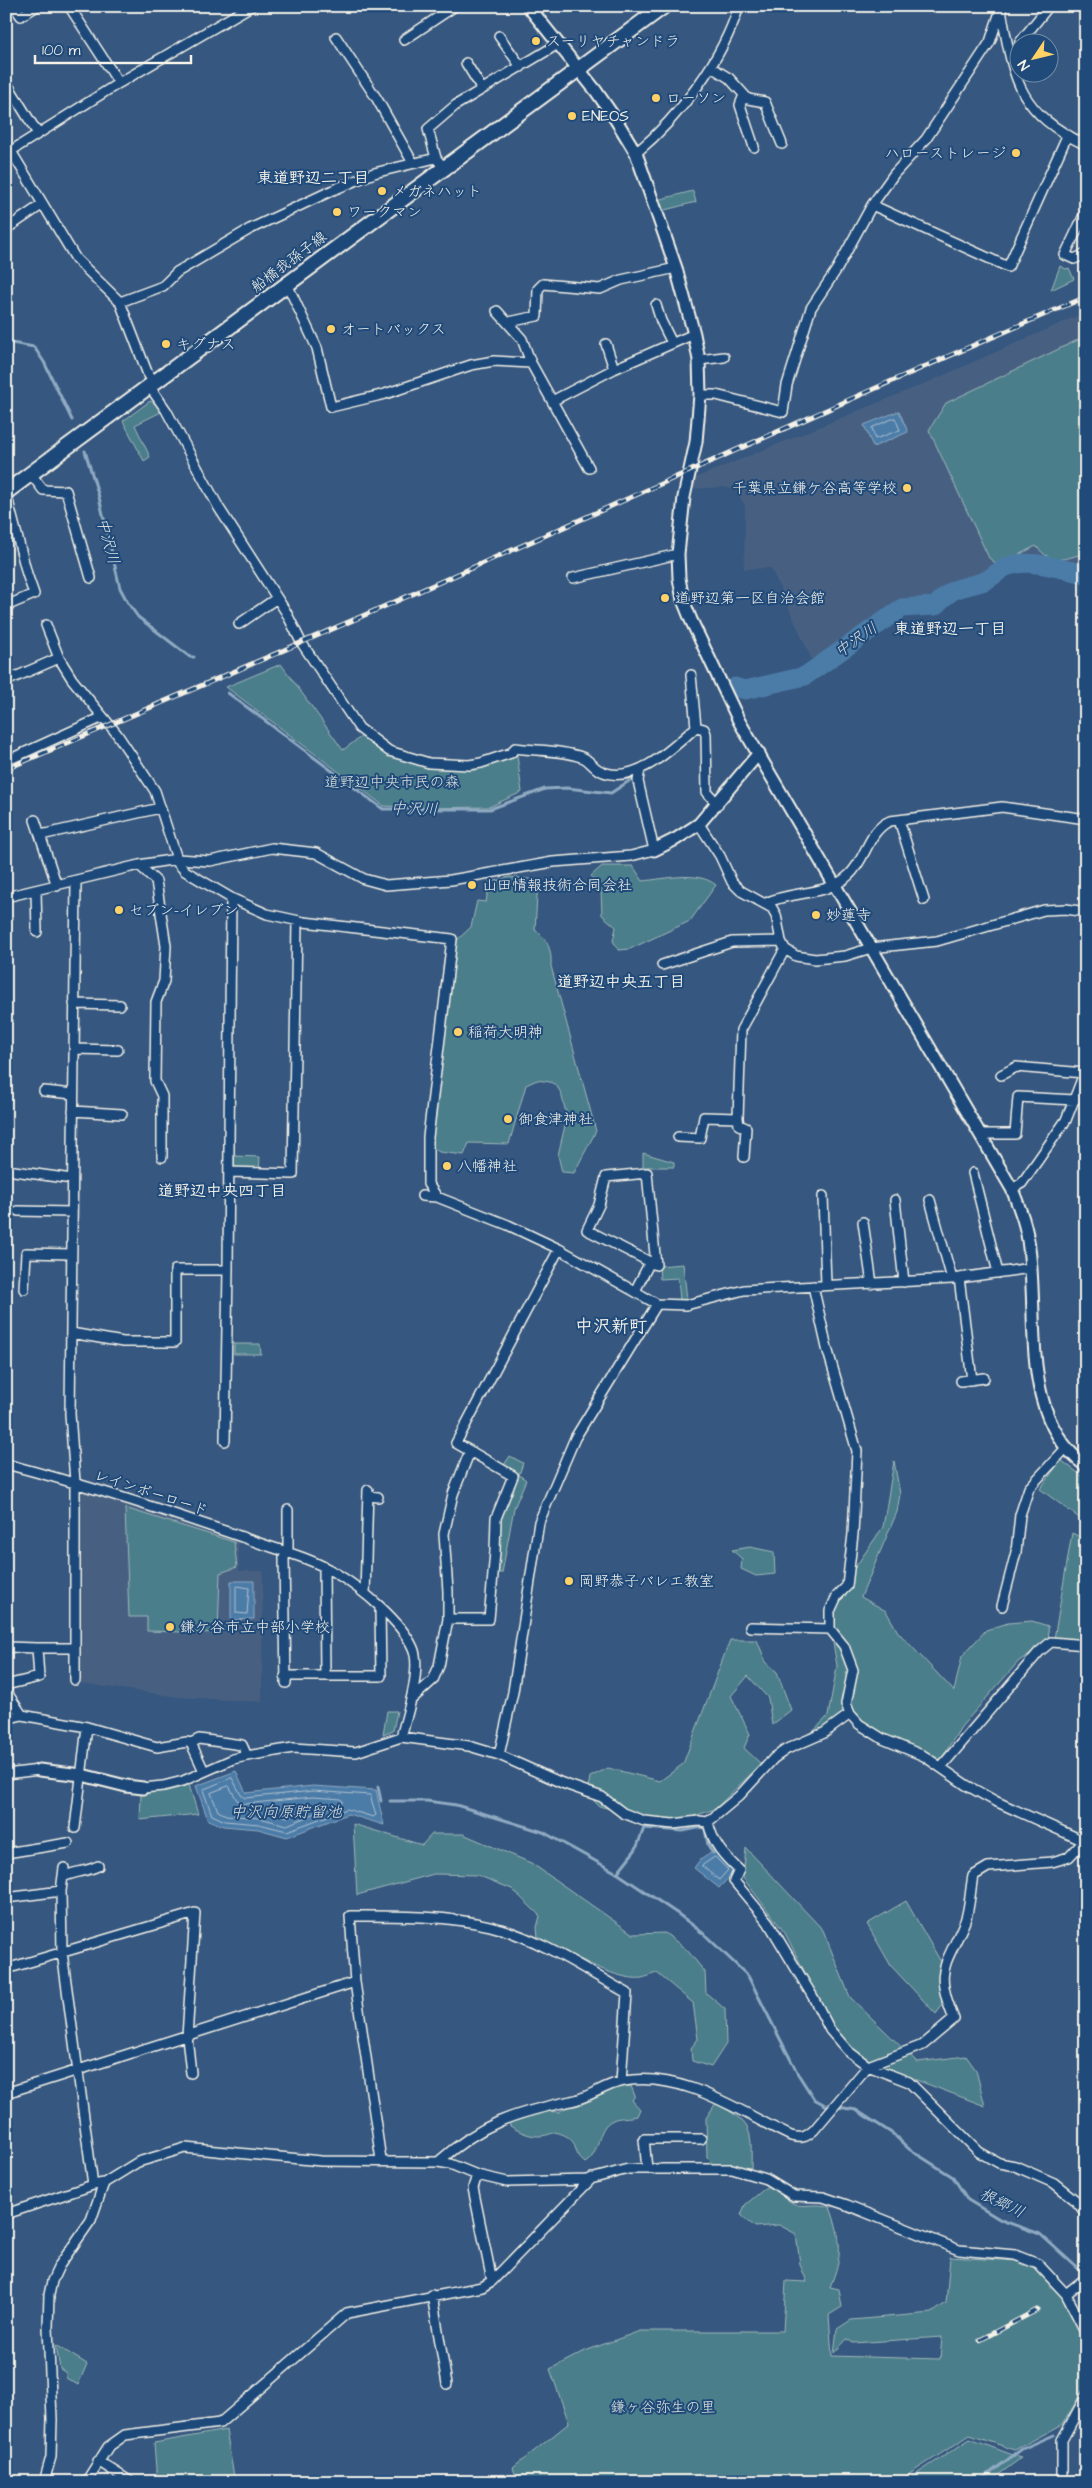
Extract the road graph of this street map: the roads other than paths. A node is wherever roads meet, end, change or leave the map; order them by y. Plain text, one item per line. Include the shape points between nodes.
1 (14, 6) edge
2 (37, 6) edge
3 (69, 6) edge
4 (251, 6) edge
5 (455, 6) edge
6 (528, 6) edge
7 (664, 6) edge
8 (739, 6) edge
9 (1049, 6) edge
10 (1001, 7) edge
11 (1029, 32) edge
12 (498, 36) dead end
13 (336, 37) dead end
14 (404, 40) dead end
15 (558, 44) junction
16 (1010, 55) edge
17 (466, 63) dead end
18 (521, 67) junction
19 (711, 67) junction
20 (580, 70) junction
21 (6, 82) edge
22 (1017, 82) edge
23 (119, 83) junction
24 (482, 89) junction
25 (744, 95) junction
26 (38, 134) junction
27 (1067, 136) junction
28 (782, 144) dead end
29 (1086, 145) edge
30 (754, 147) dead end
31 (9, 152) edge
32 (636, 154) junction
33 (413, 163) junction
34 (439, 164) junction
35 (43, 204) junction
36 (872, 205) junction
37 (1086, 210) edge
38 (6, 229) edge
39 (1086, 254) edge
40 (676, 268) junction
41 (287, 284) junction
42 (120, 302) junction
43 (656, 305) dead end
44 (496, 311) dead end
45 (508, 322) junction
46 (694, 334) junction
47 (672, 343) junction
48 (606, 344) dead end
49 (724, 357) dead end
50 (699, 360) junction
51 (530, 363) junction
52 (614, 369) junction
53 (152, 385) junction
54 (700, 395) junction
55 (552, 401) junction
56 (589, 468) dead end
57 (31, 474) junction
58 (6, 493) edge
59 (678, 554) junction
60 (91, 578) dead end
61 (573, 578) dead end
62 (277, 598) junction
63 (6, 606) edge
64 (239, 624) dead end
65 (46, 625) dead end
66 (59, 658) junction
67 (691, 675) dead end
68 (6, 681) edge
69 (102, 717) junction
70 (696, 727) junction
71 (759, 753) junction
72 (6, 761) edge
73 (640, 769) junction
74 (718, 805) junction
75 (160, 808) junction
76 (1086, 819) edge
77 (35, 820) dead end
78 (899, 820) junction
79 (699, 824) junction
80 (41, 835) junction
81 (654, 850) junction
82 (176, 860) junction
83 (139, 865) junction
84 (76, 882) junction
85 (834, 885) junction
86 (57, 886) junction
87 (36, 891) junction
88 (6, 897) edge
89 (231, 898) junction
90 (924, 900) dead end
91 (766, 903) junction
92 (1086, 912) edge
93 (297, 921) junction
94 (38, 932) dead end
95 (783, 945) junction
96 (871, 948) junction
97 (662, 965) dead end
98 (74, 1004) junction
99 (120, 1005) dead end
100 (74, 1049) junction
101 (118, 1050) dead end
102 (1085, 1071) edge
103 (1000, 1075) dead end
104 (44, 1091) dead end
105 (73, 1094) junction
106 (1075, 1100) junction
107 (73, 1111) junction
108 (122, 1114) dead end
109 (738, 1118) junction
110 (980, 1134) junction
111 (678, 1137) dead end
112 (162, 1157) dead end
113 (744, 1157) dead end
114 (14, 1171) dead end
115 (230, 1172) junction
116 (973, 1173) dead end
117 (72, 1178) junction
118 (1012, 1190) junction
119 (422, 1196) dead end
120 (823, 1196) dead end
121 (437, 1197) junction
122 (895, 1200) dead end
123 (930, 1200) dead end
124 (18, 1211) dead end
125 (71, 1212) junction
126 (863, 1222) dead end
127 (559, 1248) junction
128 (71, 1254) junction
129 (650, 1262) junction
130 (1031, 1268) junction
131 (228, 1270) junction
132 (998, 1273) junction
133 (956, 1279) junction
134 (904, 1282) junction
135 (872, 1284) junction
136 (826, 1285) junction
137 (813, 1286) junction
138 (24, 1289) dead end
139 (635, 1291) junction
140 (657, 1304) junction
141 (71, 1333) junction
142 (984, 1378) dead end
143 (972, 1380) junction
144 (961, 1381) dead end
145 (225, 1442) dead end
146 (1066, 1448) junction
147 (470, 1451) junction
148 (6, 1464) edge
149 (1086, 1466) edge
150 (75, 1482) junction
151 (378, 1497) dead end
152 (288, 1510) dead end
153 (286, 1552) junction
154 (324, 1568) junction
155 (365, 1594) junction
156 (1002, 1606) dead end
157 (380, 1608) junction
158 (448, 1619) junction
159 (750, 1626) dead end
160 (830, 1629) junction
161 (1086, 1644) edge
162 (6, 1647) edge
163 (37, 1648) junction
164 (74, 1648) junction
165 (326, 1676) junction
166 (75, 1680) dead end
167 (6, 1685) edge
168 (6, 1691) edge
169 (412, 1699) junction
170 (850, 1714) junction
171 (22, 1715) junction
172 (6, 1719) edge
173 (87, 1728) junction
174 (401, 1737) junction
175 (191, 1743) junction
176 (499, 1755) junction
177 (247, 1756) junction
178 (941, 1767) junction
179 (39, 1770) joint
180 (204, 1770) junction
181 (6, 1774) edge
182 (82, 1775) junction
183 (143, 1788) joint
184 (708, 1822) junction
185 (1086, 1826) edge
186 (75, 1828) dead end
187 (1085, 1842) edge
188 (68, 1843) dead end
189 (6, 1853) edge
190 (98, 1866) dead end
191 (61, 1890) junction
192 (6, 1898) edge
193 (62, 1952) junction
194 (6, 1969) edge
195 (355, 1982) junction
196 (187, 2036) junction
197 (868, 2066) junction
198 (78, 2071) junction
199 (191, 2073) dead end
200 (621, 2082) junction
201 (6, 2093) edge
202 (701, 2138) dead end
203 (382, 2160) junction
204 (438, 2162) junction
205 (647, 2169) junction
206 (477, 2175) junction
207 (592, 2178) junction
208 (104, 2183) junction
209 (93, 2184) junction
210 (1086, 2213) edge
211 (6, 2214) edge
212 (1085, 2278) edge
213 (492, 2281) junction
214 (1066, 2294) junction
215 (432, 2296) junction
216 (1086, 2333) edge
217 (446, 2384) dead end
218 (1086, 2396) edge
219 (98, 2461) junction
220 (44, 2482) edge
221 (86, 2482) edge
222 (131, 2482) edge
223 (1062, 2482) edge

1 - 2 street via 21,16
3 - 23 street
4 - 23 street
5 - 14 street
6 - 15 street
7 - 20 main road, 船橋我孫子線
8 - 19 street
9 - 11 street
10 - 16 street
10 - 36 street via 990,42 976,64 926,139 894,174
12 - 18 street
13 - 33 street via 377,99
15 - 18 street
15 - 20 street
17 - 24 street
18 - 24 street
19 - 25 street via 729,78
19 - 32 street via 676,115
20 - 32 street
20 - 34 main road, 船橋我孫子線
21 - 26 street
22 - 27 street via 1031,106
23 - 26 street
24 - 34 street via 456,105 428,129
25 - 28 street via 748,99 765,102
25 - 30 street via 740,104
26 - 31 street
27 - 29 street
27 - 36 street via 1008,266
31 - 35 street
32 - 40 street
33 - 34 street
33 - 42 street via 374,173 332,190 250,229 177,272 163,286
34 - 41 main road, 船橋我孫子線
35 - 38 street
35 - 42 street via 76,260
36 - 54 street via 811,308 787,385 783,412 716,395
37 - 39 street via 1065,255 1074,259
40 - 45 street via 621,280 600,289 543,284 538,289 537,316
40 - 46 street
41 - 51 street via 317,348 331,407 385,394 470,365 494,361
41 - 53 main road, 船橋我孫子線
42 - 53 street
43 - 47 street
44 - 45 street
45 - 51 street via 522,339
46 - 47 street
46 - 50 street
47 - 52 street
48 - 52 street
49 - 50 street
50 - 54 street
51 - 55 street
52 - 55 street
53 - 57 main road, 船橋我孫子線
53 - 62 street via 219,508
54 - 59 street
55 - 56 street
57 - 58 main road, 船橋我孫子線
57 - 60 street via 43,490 66,491
58 - 63 street via 34,594
59 - 61 street
59 - 71 street via 682,593 691,620 739,721
62 - 64 street
62 - 73 street via 301,642 359,728 389,751 428,763 468,765 511,753 515,748 585,758 600,770 616,774
65 - 66 street
66 - 68 street
66 - 69 street
67 - 70 street
69 - 72 street
69 - 75 street via 155,791
70 - 73 street via 665,756
70 - 74 street via 704,729 706,734 707,792
71 - 74 street
71 - 85 street
73 - 81 street via 638,781
74 - 79 street
75 - 80 street
75 - 82 street
76 - 78 street via 1002,807
77 - 80 street
78 - 85 street via 881,824 849,876
78 - 90 street
79 - 81 street
79 - 91 street via 732,882
80 - 86 street
81 - 82 street via 631,856 553,862 452,880 386,885 305,850 272,848 210,862
82 - 83 street
82 - 89 street via 185,871
83 - 84 street
83 - 112 street via 156,881 166,946 164,982 156,1002 155,1081 162,1096
84 - 86 street
84 - 98 street
85 - 91 street via 817,892 787,894
85 - 96 street
86 - 87 street
87 - 88 street
87 - 94 street
89 - 93 street via 267,914
89 - 115 street
91 - 95 street via 776,915
92 - 96 street via 1044,910 937,940
93 - 115 street via 293,1174
93 - 121 street via 452,939 428,1137 428,1184
95 - 96 street via 796,956 815,960
95 - 97 street via 732,942
95 - 109 street via 741,1030
96 - 110 street
98 - 99 street
98 - 100 street
100 - 101 street
100 - 105 street
102 - 103 street via 1016,1068
102 - 106 street
104 - 105 street
105 - 107 street
106 - 110 street via 1018,1097 1015,1134
106 - 118 street via 1066,1120 1022,1183
107 - 108 street
107 - 117 street
109 - 111 street via 704,1117 700,1141
109 - 113 street via 739,1124 746,1128
110 - 118 street
114 - 117 street
115 - 131 street
116 - 132 street
117 - 125 street
118 - 130 street via 1023,1216
119 - 121 street
120 - 136 street
121 - 127 street
122 - 134 street
123 - 133 street
124 - 125 street
125 - 128 street
126 - 135 street
127 - 139 street
127 - 147 street via 456,1443
128 - 138 street via 26,1253
128 - 141 street
129 - 129 street via 587,1230 599,1205 606,1178 648,1173 656,1265
129 - 139 street
130 - 132 street
130 - 146 street via 1038,1380 1045,1414
131 - 141 street via 176,1270 175,1342 123,1342
131 - 145 street
132 - 133 street
133 - 134 street
133 - 143 street
134 - 135 street
135 - 136 street
136 - 137 street
137 - 140 street via 738,1291 686,1305
137 - 160 street via 856,1451 853,1534 847,1586 837,1596 830,1611
139 - 140 street
140 - 176 street via 579,1431 539,1522
141 - 150 street via 70,1414
142 - 143 street
143 - 144 street
146 - 149 street
146 - 156 street via 1030,1488 1020,1515 1016,1552
147 - 158 street via 453,1494 444,1534
147 - 158 street via 513,1476 496,1518 489,1619
148 - 150 street, レインボーロード
150 - 153 street, レインボーロード
150 - 164 street
151 - 155 street via 368,1493
152 - 153 street
153 - 154 street, レインボーロード
153 - 165 street via 286,1680
154 - 155 street, レインボーロード
154 - 165 street
155 - 157 street, レインボーロード
157 - 165 street via 381,1676
157 - 169 street, レインボーロード via 402,1630 414,1649
158 - 169 street via 433,1680
159 - 160 street
160 - 170 street via 844,1646 852,1665 846,1704
161 - 178 street via 1051,1642 1039,1652
162 - 163 street
163 - 164 street
163 - 167 street via 39,1677
164 - 166 street
168 - 171 street
169 - 174 street, レインボーロード
170 - 178 street via 883,1739 924,1756
170 - 184 street via 824,1733 787,1748
171 - 172 street
171 - 173 street
173 - 175 street via 157,1747
173 - 182 street
174 - 176 street via 470,1746
174 - 177 street via 356,1752 293,1748
175 - 177 street via 199,1739 242,1745
175 - 180 street
176 - 184 street via 602,1797 623,1813 644,1821 673,1824
177 - 180 street
178 - 187 street via 995,1801
179 - 181 street
179 - 182 street
180 - 183 street via 163,1786
182 - 183 street
182 - 186 street
184 - 197 street via 720,1853 739,1870 734,1881 768,1922 830,2030 848,2051
185 - 187 street
187 - 197 street via 1069,1856 1052,1862 988,1867 973,1876 965,1920 944,1966 942,1984 954,2019 923,2045
188 - 189 street
190 - 191 street via 88,1871 63,1873
191 - 192 street
191 - 193 street
193 - 194 street
193 - 196 street via 195,1913
193 - 198 street
195 - 196 street
195 - 200 street via 350,1916 461,1920 525,1938 627,1993
195 - 203 street
196 - 198 street
196 - 199 street
197 - 200 street via 814,2130 799,2139 702,2091 647,2080
197 - 210 street via 909,2082 979,2152 1054,2184 1074,2198
198 - 201 street
198 - 209 street
200 - 204 street via 574,2100 501,2119 470,2136
202 - 205 street via 644,2138
203 - 204 street
203 - 208 street via 321,2161 185,2148 138,2162
204 - 206 street
205 - 207 street via 628,2169
205 - 214 street via 732,2169 766,2179 794,2196 823,2197 959,2250 1015,2255 1038,2264
206 - 207 street via 507,2182
206 - 213 street via 473,2188
207 - 213 street
208 - 209 street
208 - 220 street via 91,2220 59,2266 48,2295 52,2419 51,2457
209 - 211 street
212 - 214 street
213 - 215 street via 482,2287
214 - 216 street
215 - 217 street
215 - 219 street via 347,2313 220,2422 125,2435 108,2447
218 - 223 street via 1062,2440
219 - 221 street
219 - 222 street

